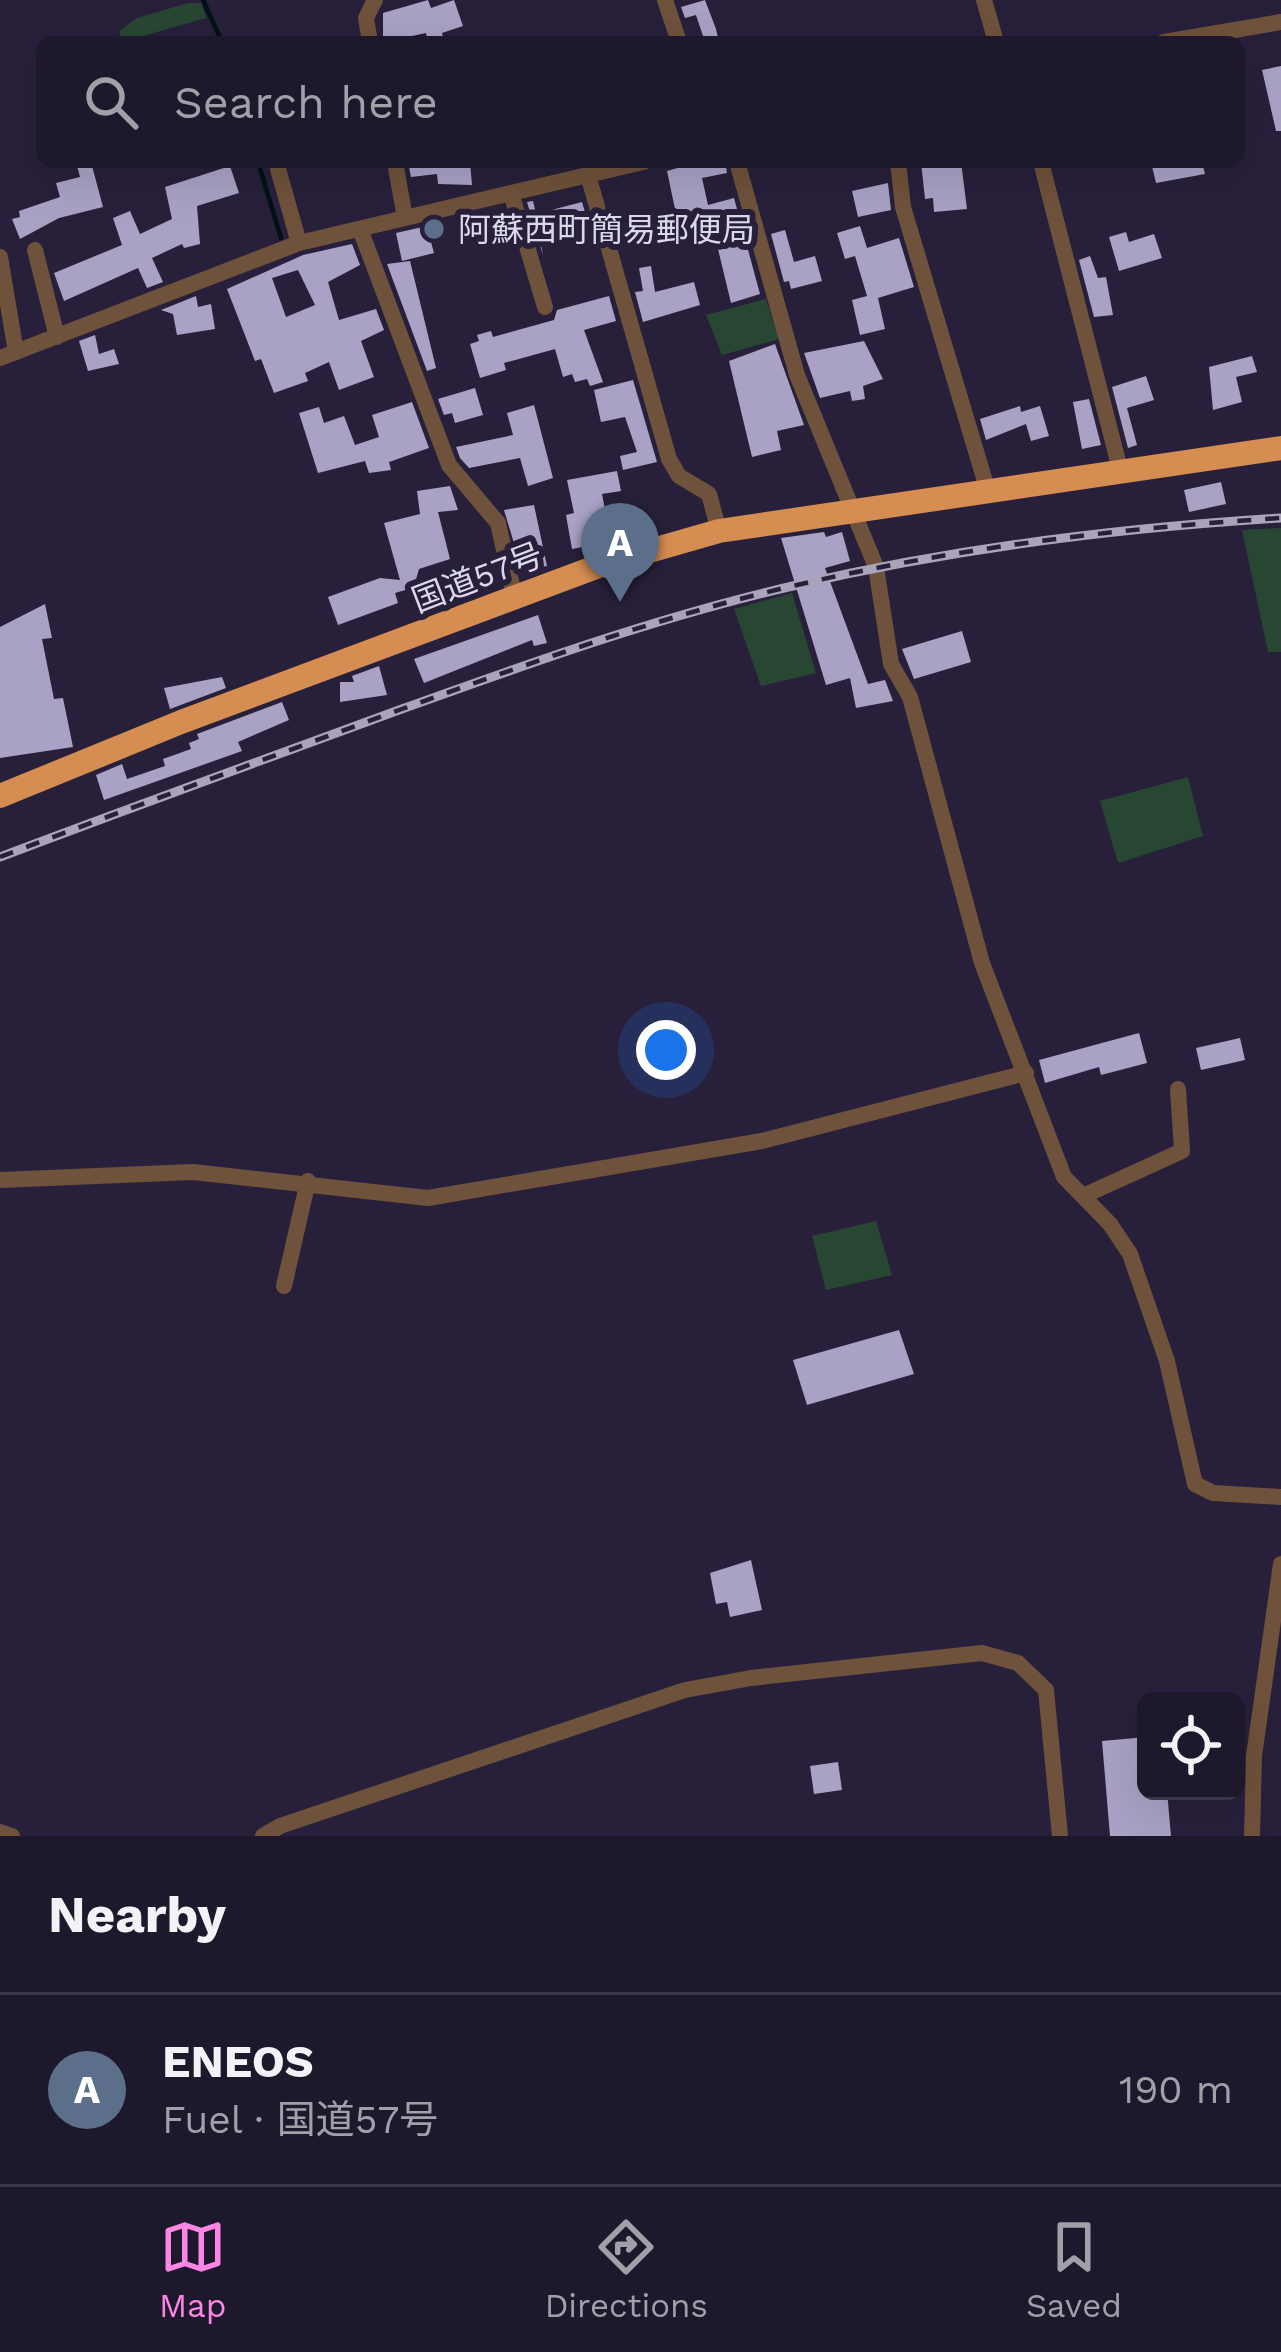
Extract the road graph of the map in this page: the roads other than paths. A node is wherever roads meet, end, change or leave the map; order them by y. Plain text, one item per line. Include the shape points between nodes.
1 (375, 0) edge
2 (665, 0) edge
3 (984, 0) edge
4 (1281, 22) edge
5 (369, 36) edge
6 (677, 36) edge
7 (994, 36) edge
8 (1199, 36) edge
9 (395, 168) edge
10 (618, 168) edge
11 (739, 168) edge
12 (899, 168) edge
13 (1043, 168) edge
14 (278, 169) dead end
15 (588, 175) junction
16 (511, 193) junction
17 (406, 218) junction
18 (360, 229) junction
19 (299, 243) junction
20 (34, 250) dead end
21 (0, 257) edge
22 (545, 307) dead end
23 (57, 337) junction
24 (8, 355) edge
25 (1281, 448) edge
26 (1120, 469) junction
27 (987, 488) junction
28 (852, 508) junction
29 (719, 531) junction
30 (514, 599) junction
31 (0, 796) edge
32 (1025, 1073) junction
33 (1178, 1090) dead end
34 (0, 1180) edge
35 (308, 1181) junction
36 (1083, 1196) junction
37 (284, 1286) dead end
38 (1281, 1497) edge
39 (1281, 1564) edge
40 (0, 1832) edge
41 (12, 1836) edge
42 (262, 1836) edge
43 (1060, 1836) edge
44 (1252, 1836) edge

1 - 5 street
2 - 6 street
3 - 7 street
4 - 8 street
9 - 17 street
10 - 15 street
11 - 28 street via 797,375
12 - 27 street via 903,208
13 - 26 street
14 - 19 street
15 - 16 street
15 - 29 street via 669,459 679,476 709,494
16 - 17 street
16 - 22 street
17 - 18 street
18 - 19 street
18 - 30 street via 449,465 498,523
19 - 23 street
20 - 23 street
21 - 24 street
23 - 24 street
25 - 26 highway, 国道57号
26 - 27 highway, 国道57号
27 - 28 highway, 国道57号
28 - 29 highway, 国道57号
28 - 32 street via 876,567 891,664 910,697 982,963
29 - 30 highway, 国道57号
30 - 31 highway, 国道57号
32 - 35 street via 762,1141 428,1198
32 - 36 street via 1064,1177
33 - 36 street via 1182,1151
34 - 35 street via 139,1170
35 - 37 street
36 - 38 street via 1130,1254 1167,1361 1195,1484 1213,1493
39 - 44 street via 1253,1756
40 - 41 street
42 - 43 street via 686,1690 982,1653 1018,1664 1046,1690

